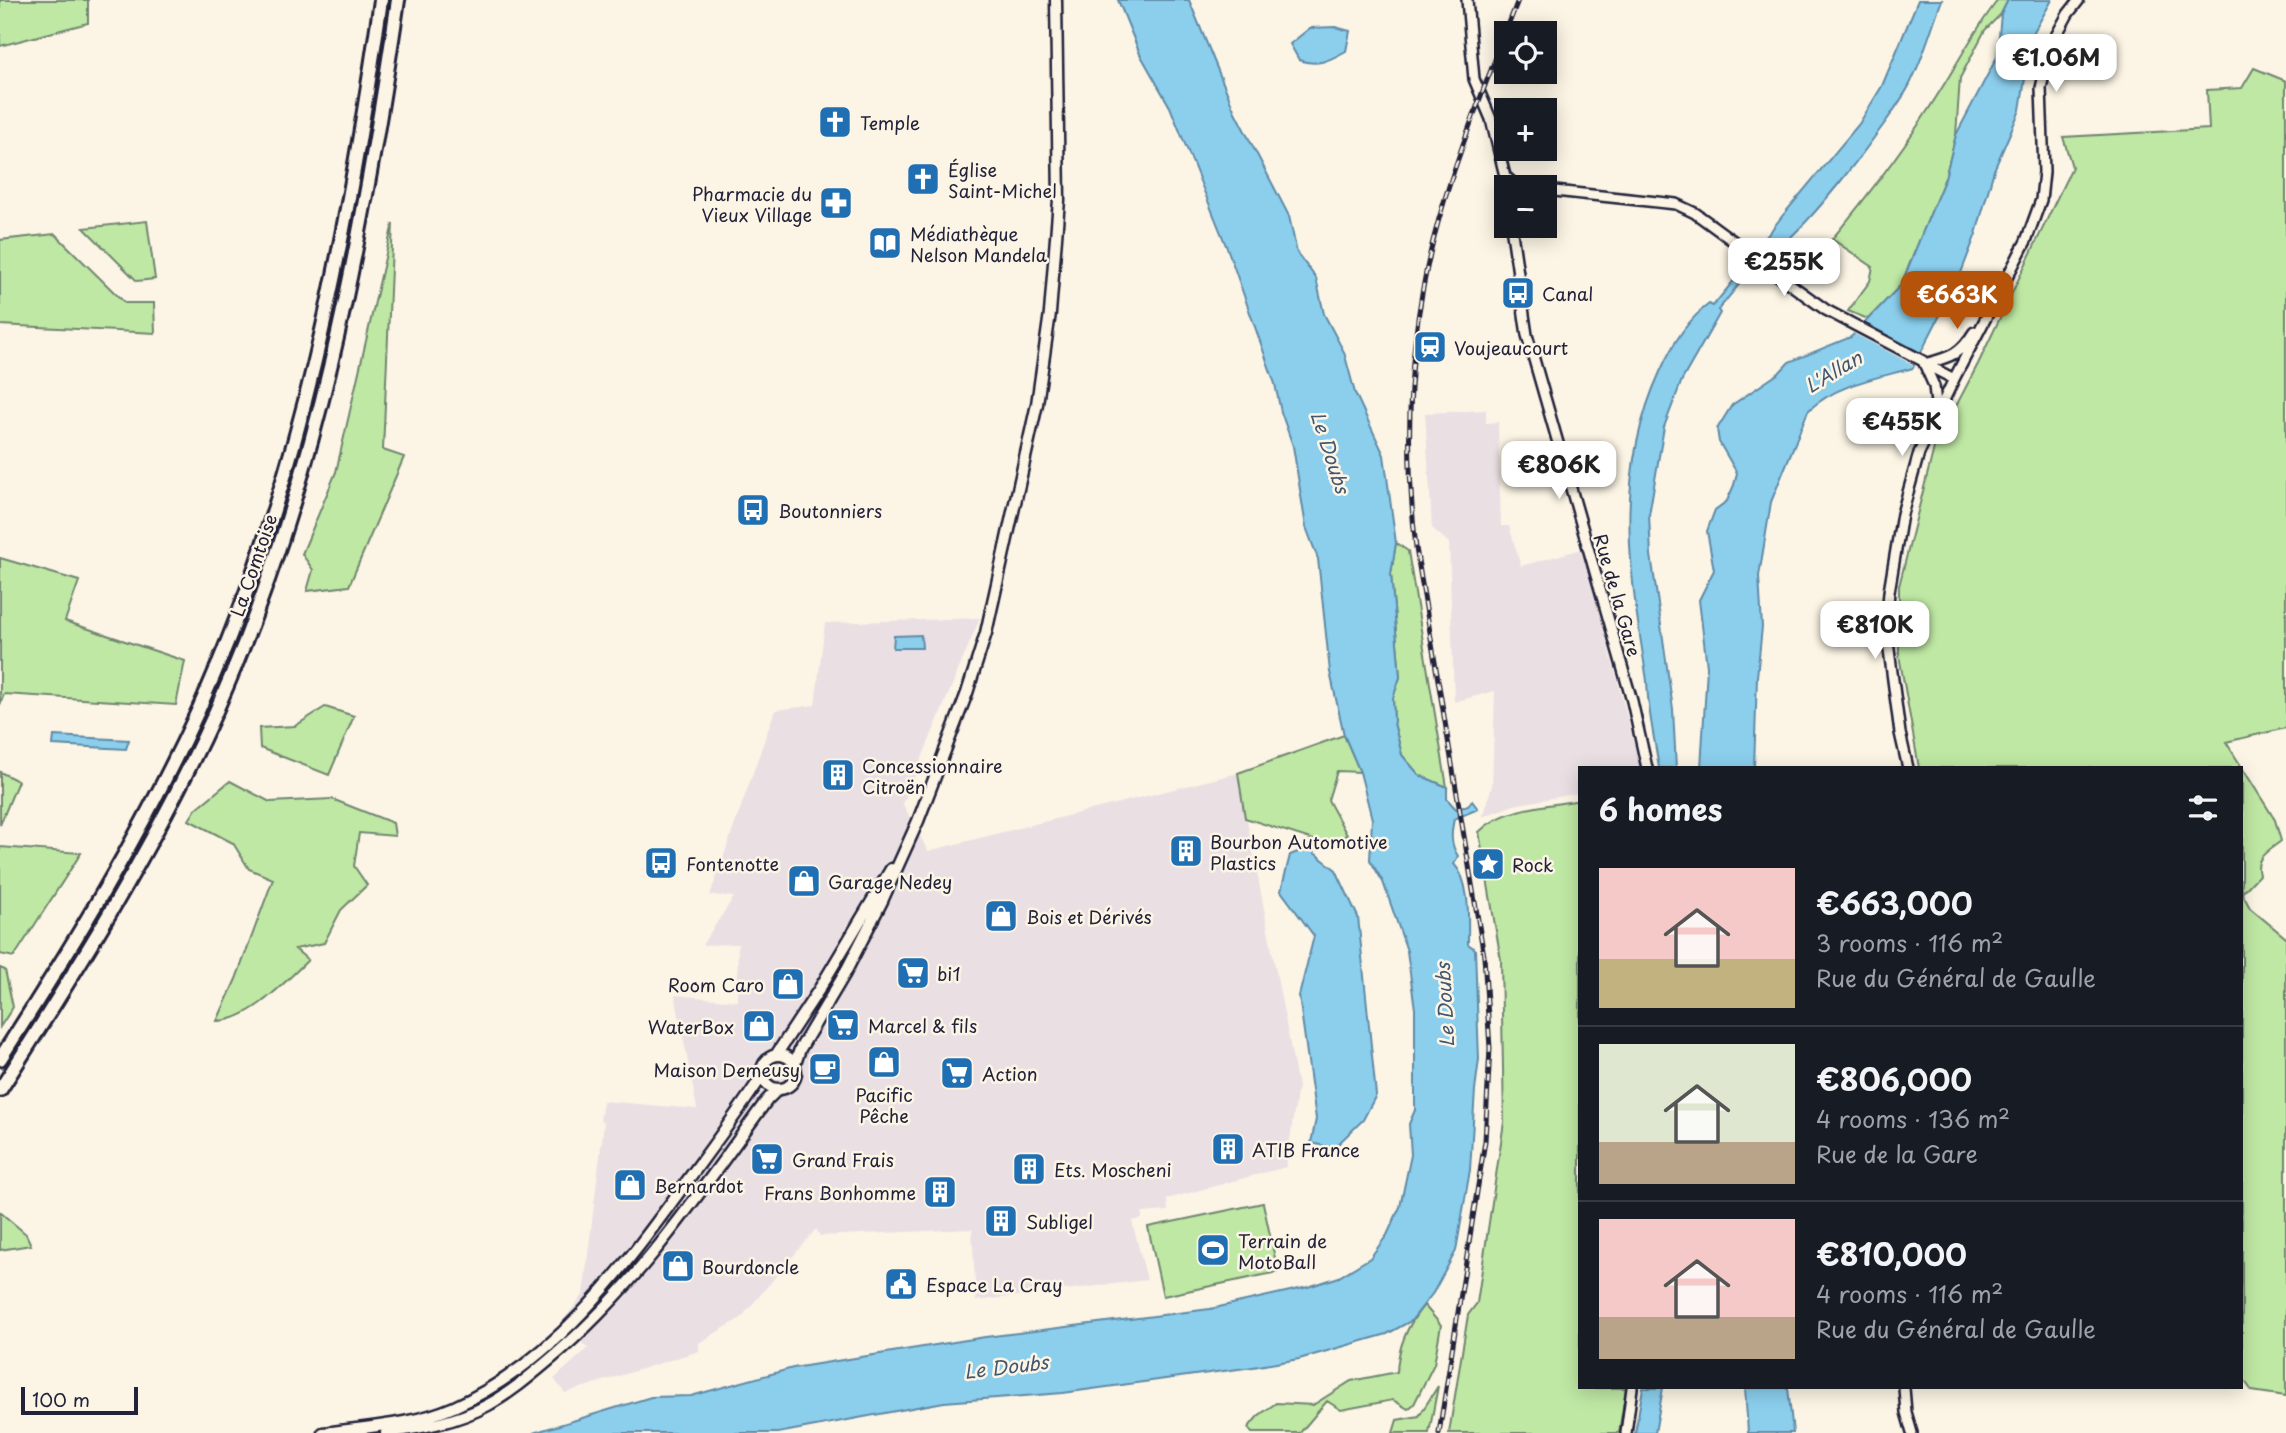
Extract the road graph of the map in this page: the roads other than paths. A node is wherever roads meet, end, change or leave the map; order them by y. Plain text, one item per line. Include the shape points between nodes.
1 (382, 0) edge
2 (398, 0) edge
3 (1056, 0) edge
4 (1467, 0) edge
5 (2079, 0) edge
6 (1505, 175) edge
7 (1557, 191) edge
8 (1513, 238) edge
9 (1992, 310) junction
10 (1924, 363) junction
11 (1954, 379) junction
12 (1937, 415) junction
13 (996, 590) junction
14 (1647, 766) edge
15 (1908, 766) edge
16 (776, 1055) junction
17 (0, 1059) edge
18 (795, 1064) junction
19 (762, 1076) junction
20 (778, 1089) junction
21 (0, 1090) edge
22 (1632, 1389) edge
23 (1904, 1389) edge
24 (323, 1433) edge
25 (386, 1433) edge
26 (1626, 1433) edge
27 (1912, 1433) edge

1 - 17 highway, La Comtoise via 324,323 300,421 253,573 206,693 155,798 95,906
2 - 21 highway, La Comtoise via 369,184 335,350 290,516 261,600 207,730 132,875
3 - 13 main road via 1059,200 1050,313 1037,404
4 - 6 main road via 1474,79 1491,119
5 - 9 main road via 2051,45 2041,88 2041,200
7 - 10 main road via 1676,204 1752,252 1826,310
8 - 14 main road, Rue de la Gare via 1530,346
9 - 10 main road via 1953,356
9 - 11 main road
10 - 11 main road
10 - 12 main road via 1937,400
11 - 12 main road
12 - 15 main road via 1919,453 1902,514 1886,612
13 - 16 main road via 937,762 896,857
13 - 18 main road via 967,693 919,821
16 - 18 main road via 785,1055
16 - 19 main road via 765,1062
18 - 20 main road via 794,1081
19 - 20 main road
19 - 24 main road via 631,1258 575,1320 517,1370 452,1408 413,1421
20 - 25 main road via 641,1268 575,1339 488,1405 426,1427
22 - 26 main road
23 - 27 main road

